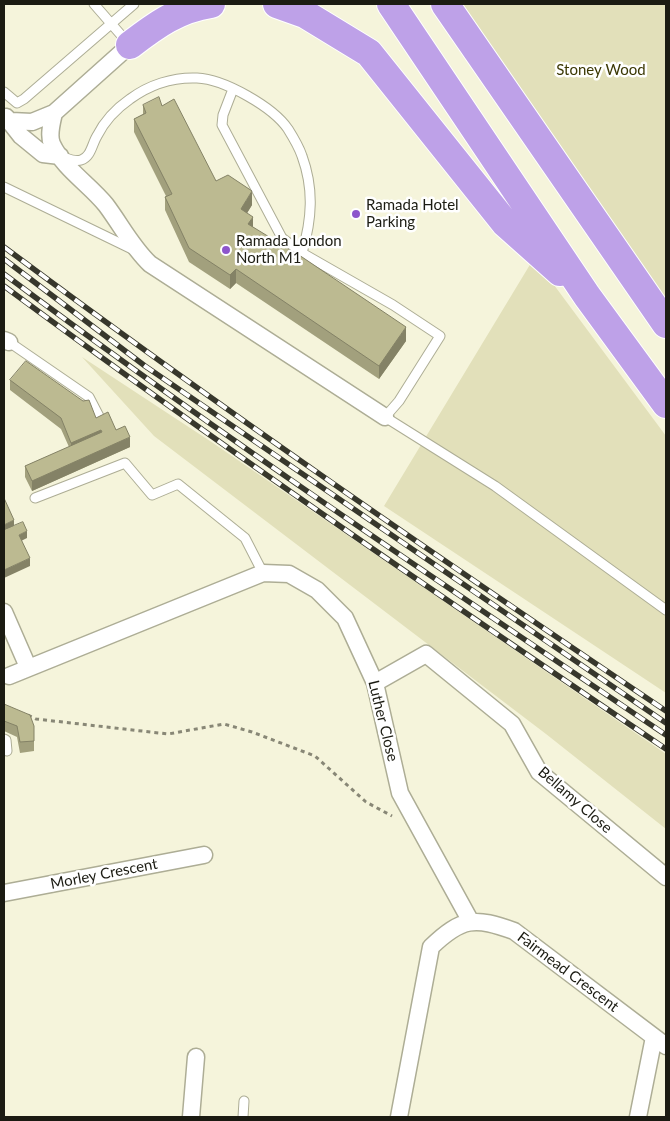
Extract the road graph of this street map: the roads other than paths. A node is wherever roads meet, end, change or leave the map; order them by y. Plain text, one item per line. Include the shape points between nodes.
1 (94, 4) edge
2 (134, 4) edge
3 (210, 4) edge
4 (277, 4) edge
5 (392, 4) edge
6 (445, 4) edge
7 (111, 25) junction
8 (130, 45) junction
9 (233, 89) junction
10 (4, 92) edge
11 (54, 113) junction
12 (8, 118) edge
13 (60, 156) junction
14 (4, 186) edge
15 (137, 252) junction
16 (302, 252) junction
17 (587, 296) junction
18 (666, 324) edge
19 (6, 341) edge
20 (666, 404) edge
21 (385, 417) junction
22 (102, 422) edge
23 (35, 498) dead end
24 (263, 573) junction
25 (666, 610) edge
26 (4, 612) edge
27 (28, 667) junction
28 (9, 676) dead end
29 (375, 682) junction
30 (4, 739) edge
31 (7, 751) dead end
32 (204, 855) dead end
33 (666, 877) edge
34 (4, 892) edge
35 (471, 922) junction
36 (660, 1041) edge
37 (196, 1057) dead end
38 (244, 1101) dead end
39 (191, 1117) edge
40 (243, 1117) edge
41 (399, 1117) edge
42 (638, 1117) edge

1 - 7 lane
2 - 7 lane
3 - 8 highway via 191,7 167,17
4 - 17 highway via 305,14 369,52 505,223
5 - 17 highway
6 - 18 highway
7 - 8 lane
7 - 10 lane via 24,99 17,103
8 - 11 street
9 - 13 lane via 214,80 198,78 152,86 114,114 97,135 89,156 73,160
9 - 16 lane via 222,125 277,230 291,246
9 - 16 lane via 259,103 288,128 302,156 312,202
11 - 12 street via 32,122
11 - 13 street via 52,142
12 - 13 street via 21,136 43,154
13 - 15 street via 105,204
14 - 15 lane
15 - 21 street via 150,264
16 - 21 lane via 440,336 399,401
17 - 20 highway
19 - 22 lane via 88,397
21 - 25 lane via 495,486
23 - 24 lane via 125,463 152,495 178,484 245,538
24 - 27 street, Luther Close
24 - 29 street, Luther Close via 289,574 317,590 345,618
26 - 27 street
27 - 28 street, Luther Close
29 - 33 street, Bellamy Close via 426,654 512,724 539,772
29 - 35 street, Luther Close via 400,793
30 - 31 lane
32 - 34 street, Morley Crescent
35 - 36 street, Fairmead Crescent via 489,922 514,931
35 - 41 street, Fairmead Crescent via 448,931 432,947
36 - 42 street
37 - 39 street
38 - 40 lane

